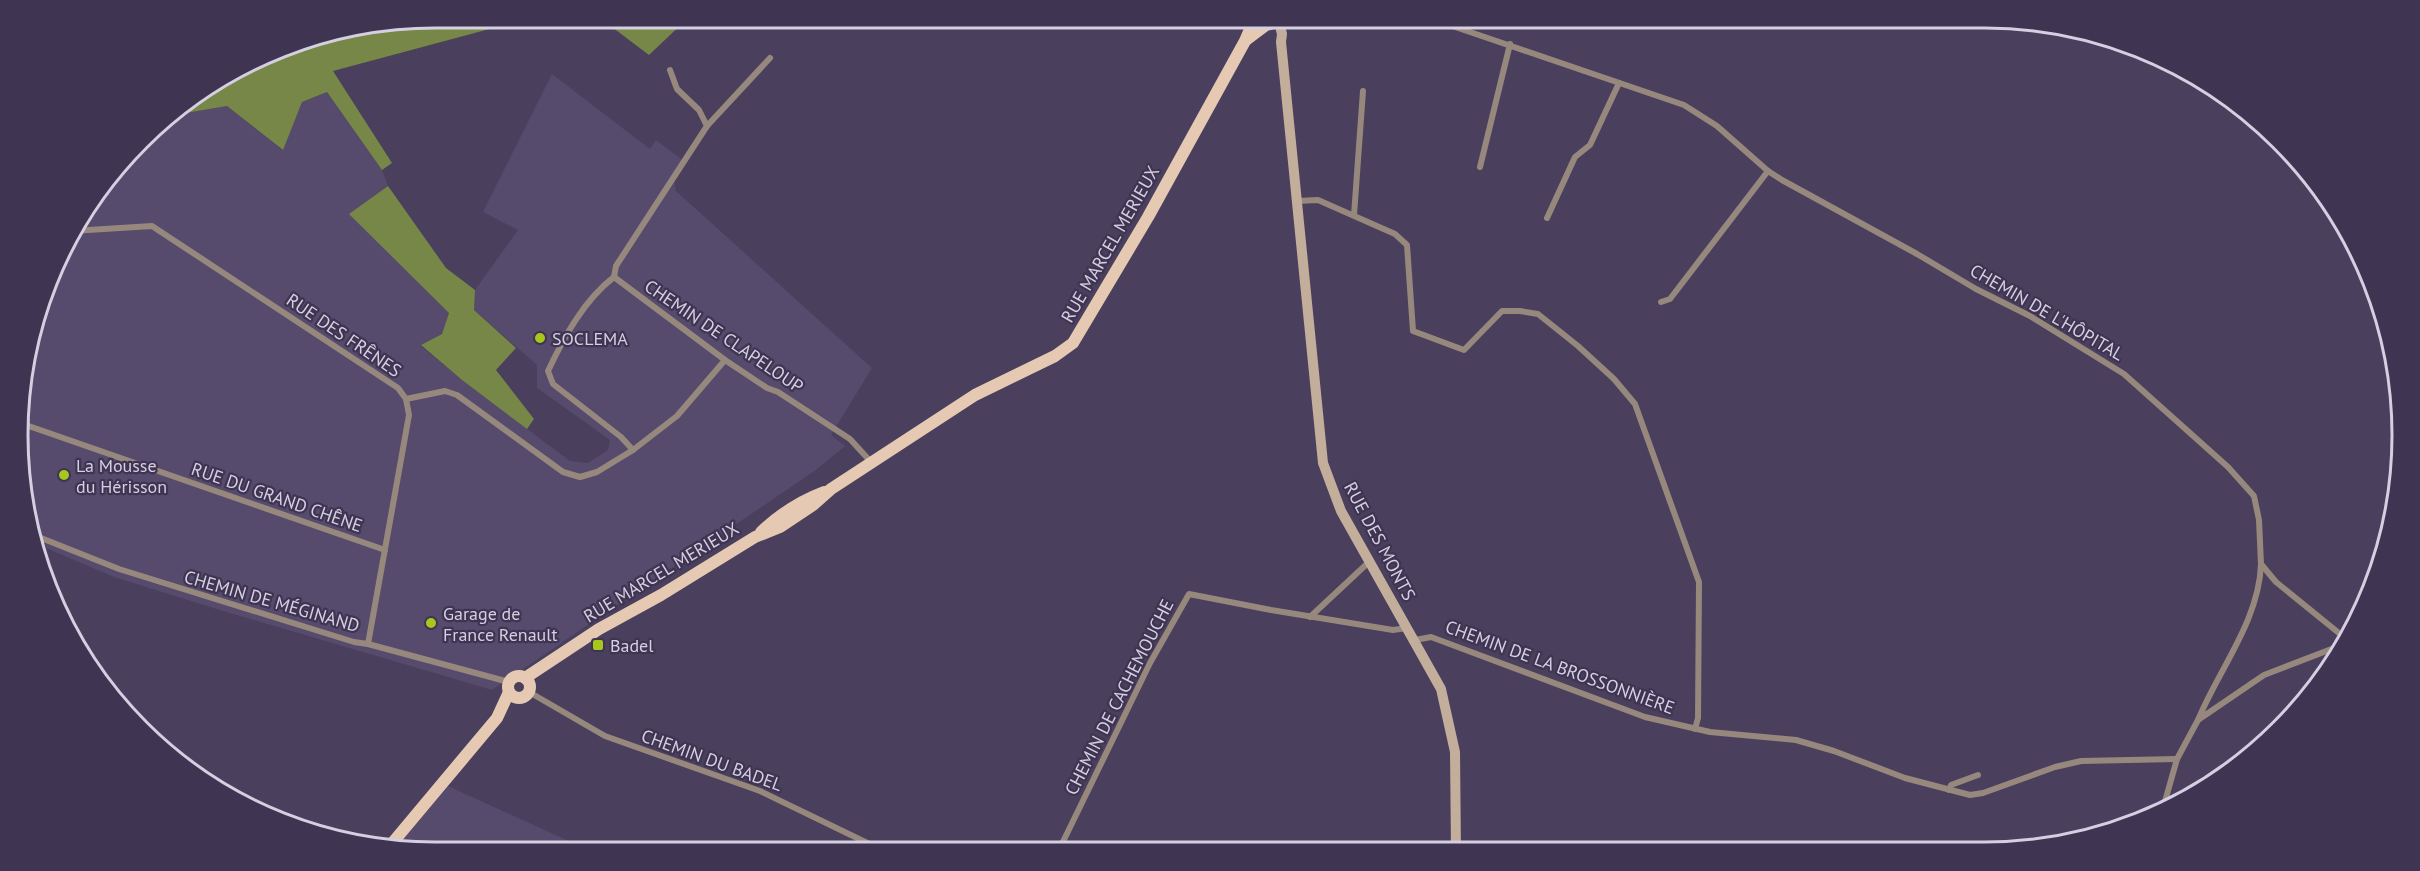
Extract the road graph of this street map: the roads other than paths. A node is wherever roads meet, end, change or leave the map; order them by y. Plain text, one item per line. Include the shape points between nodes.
1 (1255, 28) edge
2 (1272, 28) edge
3 (1460, 28) edge
4 (1510, 44) junction
5 (770, 58) dead end
6 (670, 70) dead end
7 (1619, 83) junction
8 (1363, 91) dead end
9 (707, 126) junction
10 (1480, 167) dead end
11 (1768, 171) junction
12 (1297, 201) junction
13 (1354, 215) junction
14 (1547, 218) dead end
15 (84, 230) edge
16 (614, 277) junction
17 (1661, 302) dead end
18 (726, 360) junction
19 (406, 399) junction
20 (28, 426) edge
21 (633, 450) junction
22 (871, 463) junction
23 (41, 538) edge
24 (385, 550) junction
25 (1370, 561) junction
26 (2261, 564) junction
27 (1310, 616) junction
28 (1408, 628) junction
29 (2340, 634) edge
30 (1414, 640) junction
31 (368, 644) junction
32 (2331, 649) edge
33 (525, 678) junction
34 (509, 687) junction
35 (529, 692) junction
36 (2198, 720) junction
37 (1695, 729) junction
38 (2177, 759) junction
39 (1978, 775) dead end
40 (1949, 790) junction
41 (2165, 801) edge
42 (395, 840) edge
43 (865, 842) edge
44 (1063, 842) edge
45 (1456, 842) edge

1 - 22 main road, RUE MARCEL MERIEUX via 1246,34 1148,218 1073,343 1055,356 975,395
2 - 12 street, RUE DES MONTS via 1281,42
3 - 4 street, CHEMIN DE L'HÔPITAL
4 - 7 street, CHEMIN DE L'HÔPITAL
4 - 10 street
5 - 9 street
6 - 9 street via 677,89 699,110
7 - 11 street, CHEMIN DE L'HÔPITAL via 1684,105 1717,126
7 - 14 street via 1590,145 1575,157
8 - 13 street
9 - 16 street via 616,266
11 - 17 street via 1670,298
11 - 26 street, CHEMIN DE L'HÔPITAL via 2030,316 2124,374 2228,467 2254,496
12 - 13 street via 1318,200
12 - 25 street, RUE DES MONTS via 1323,463 1341,511
13 - 37 street, CHEMIN DE LA BROSSONNIÈRE via 1395,234 1407,245 1413,331 1464,350 1502,311 1538,314 1614,379 1635,404 1700,582
15 - 19 street, RUE DES FRÊNES via 152,226 398,388
16 - 18 street, CHEMIN DE CLAPELOUP
16 - 21 street via 588,302 548,371 553,384
18 - 21 street via 677,416
18 - 22 street, CHEMIN DE CLAPELOUP via 850,438
19 - 21 street via 445,391 458,395 563,472 579,477 597,472
19 - 24 street, RUE DES FRÊNES via 409,415
20 - 24 street, RUE DU GRAND CHÊNE
22 - 33 main road, RUE MARCEL MERIEUX via 780,527 755,537 579,641
23 - 31 street, CHEMIN DE MÉGINAND via 130,573
24 - 31 street, RUE DES FRÊNES
25 - 27 street
25 - 28 street, RUE DES MONTS
26 - 29 street via 2276,582
26 - 36 street, CHEMIN DE L'HÔPITAL via 2261,579 2246,624
27 - 28 street, CHEMIN DE CACHEMOUCHE via 1393,630
27 - 44 street, CHEMIN DE CACHEMOUCHE via 1188,594
28 - 30 street, RUE DES MONTS
30 - 37 street, CHEMIN DE LA BROSSONNIÈRE via 1431,638 1645,717
30 - 45 street, RUE DES MONTS via 1441,689 1455,752
31 - 34 street, CHEMIN DE MÉGINAND
32 - 36 street via 2264,675
33 - 34 main road via 518,676
33 - 35 main road via 530,684
34 - 35 main road via 519,698
34 - 42 main road via 497,718
35 - 43 street, CHEMIN DU BADEL via 605,736 760,791
36 - 38 street, CHEMIN DE L'HÔPITAL
37 - 40 street, CHEMIN DE LA BROSSONNIÈRE via 1796,741
38 - 40 street, CHEMIN DE LA BROSSONNIÈRE via 2081,760 1983,793 1970,795
38 - 41 street, CHEMIN DE L'HÔPITAL
39 - 40 street via 1951,785

